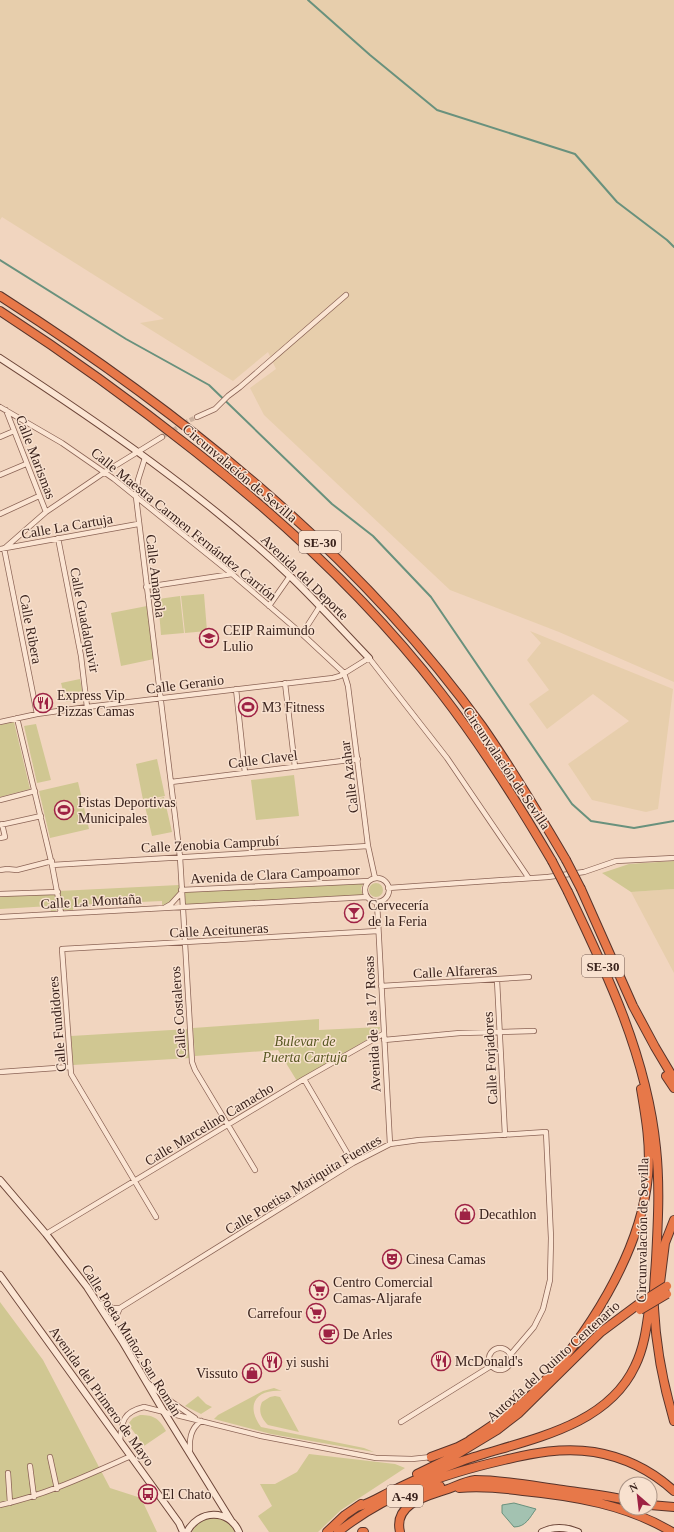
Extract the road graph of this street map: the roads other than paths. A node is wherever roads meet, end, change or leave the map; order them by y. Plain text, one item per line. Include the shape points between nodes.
1 (346, 294) dead end
2 (0, 296) edge
3 (0, 311) edge
4 (0, 358) edge
5 (0, 407) edge
6 (5, 409) junction
7 (197, 417) tunnel mouth
8 (14, 431) junction
9 (0, 437) edge
10 (162, 437) tunnel mouth
11 (137, 452) junction
12 (145, 458) junction
13 (26, 464) junction
14 (105, 472) junction
15 (0, 475) edge
16 (39, 496) junction
17 (136, 497) junction
18 (46, 512) junction
19 (0, 514) edge
20 (138, 524) junction
21 (19, 536) junction
22 (58, 538) junction
23 (23, 545) junction
24 (3, 548) edge
25 (232, 574) junction
26 (290, 576) junction
27 (146, 587) junction
28 (269, 606) junction
29 (320, 606) junction
30 (302, 634) junction
31 (369, 658) junction
32 (344, 673) junction
33 (286, 683) junction
34 (236, 689) junction
35 (160, 698) junction
36 (87, 707) junction
37 (37, 714) junction
38 (17, 718) junction
39 (0, 722) edge
40 (358, 759) junction
41 (295, 767) junction
42 (245, 773) junction
43 (171, 782) junction
44 (35, 791) junction
45 (0, 800) edge
46 (41, 816) junction
47 (1, 825) edge
48 (0, 838) edge
49 (368, 846) junction
50 (180, 857) junction
51 (674, 858) edge
52 (52, 863) junction
53 (0, 870) edge
54 (528, 877) junction
55 (375, 878) junction
56 (369, 881) junction
57 (388, 888) junction
58 (58, 892) junction
59 (181, 892) junction
60 (0, 894) edge
61 (367, 897) junction
62 (377, 902) junction
63 (182, 908) junction
64 (162, 909) junction
65 (61, 914) junction
66 (0, 917) edge
67 (378, 931) junction
68 (184, 943) junction
69 (62, 949) joint
70 (529, 977) dead end
71 (497, 980) junction
72 (381, 986) junction
73 (633, 1006) junction
74 (534, 1031) dead end
75 (500, 1032) junction
76 (383, 1034) junction
77 (384, 1040) junction
78 (633, 1043) junction
79 (661, 1059) junction
80 (70, 1067) junction
81 (0, 1072) edge
82 (674, 1074) edge
83 (304, 1079) junction
84 (674, 1079) edge
85 (674, 1088) edge
86 (228, 1125) junction
87 (505, 1134) junction
88 (390, 1144) junction
89 (353, 1163) junction
90 (255, 1170) dead end
91 (0, 1180) edge
92 (135, 1182) junction
93 (156, 1217) dead end
94 (674, 1220) edge
95 (46, 1234) junction
96 (657, 1247) junction
97 (0, 1275) edge
98 (671, 1288) edge
99 (99, 1304) junction
100 (640, 1306) junction
101 (120, 1308) junction
102 (112, 1325) junction
103 (656, 1326) junction
104 (511, 1354) junction
105 (492, 1366) junction
106 (144, 1379) junction
107 (541, 1392) junction
108 (667, 1398) junction
109 (164, 1412) junction
110 (674, 1412) edge
111 (198, 1420) junction
112 (674, 1421) edge
113 (401, 1422) dead end
114 (497, 1430) junction
115 (120, 1440) junction
116 (470, 1440) junction
117 (190, 1454) junction
118 (131, 1456) junction
119 (50, 1457) dead end
120 (431, 1457) joint
121 (30, 1466) dead end
122 (8, 1473) dead end
123 (473, 1480) junction
124 (57, 1489) junction
125 (445, 1490) junction
126 (673, 1490) edge
127 (34, 1497) junction
128 (618, 1498) edge
129 (658, 1500) edge
130 (674, 1501) edge
131 (10, 1503) junction
132 (0, 1505) edge
133 (658, 1505) edge
134 (674, 1506) edge
135 (357, 1507) junction
136 (232, 1522) junction
137 (183, 1532) edge
138 (187, 1532) edge
139 (239, 1532) edge
140 (327, 1532) edge
141 (338, 1532) edge
142 (345, 1532) edge
143 (400, 1532) edge
144 (542, 1532) edge
145 (578, 1532) edge
146 (672, 1532) edge

1 - 7 street via 215,409
2 - 73 highway, Circunvalación de Sevilla / SE-30, bridge via 96,360 204,441 313,535 410,637 469,708 519,781 566,860
3 - 78 highway, Circunvalación de Sevilla / SE-30, bridge via 105,383 256,501 329,569 383,625 440,692 493,765 552,861 605,970
4 - 11 main road, Avenida del Deporte via 80,410
5 - 6 street, Calle Maestra Carmen Fernández Carrión
6 - 8 street, Calle Marismas
6 - 14 street, Calle Maestra Carmen Fernández Carrión
8 - 9 street
8 - 13 street, Calle Marismas
10 - 11 street
11 - 12 main road, Avenida del Deporte
11 - 14 street
12 - 17 street, Calle Amapola
12 - 26 main road, Avenida del Deporte via 225,520
13 - 15 street
13 - 16 street, Calle Marismas
14 - 17 street, Calle Maestra Carmen Fernández Carrión
14 - 18 street
16 - 18 street, Calle Marismas
16 - 19 street
17 - 20 street, Calle Amapola
17 - 25 street, Calle Maestra Carmen Fernández Carrión
18 - 21 street
20 - 22 street, Calle La Cartuja
20 - 27 street, Calle Amapola
21 - 23 street via 19,542
21 - 24 street
22 - 23 street, Calle La Cartuja
22 - 36 street, Calle Guadalquivir via 81,656
23 - 24 street, Calle La Cartuja
24 - 37 street, Calle Ribera
25 - 27 street
25 - 28 street, Calle Maestra Carmen Fernández Carrión
26 - 28 street
26 - 29 main road, Avenida del Deporte
27 - 35 street, Calle Amapola
28 - 30 street, Calle Maestra Carmen Fernández Carrión
29 - 30 street
29 - 31 main road, Avenida del Deporte
30 - 32 street, Calle Maestra Carmen Fernández Carrión
31 - 32 street, Calle Geranio
31 - 54 street, Avenida del Deporte via 447,758
32 - 33 street, Calle Geranio via 333,678
32 - 40 street, Calle Azahar
33 - 34 street, Calle Geranio
33 - 41 street
34 - 35 street, Calle Geranio
34 - 42 street
35 - 36 street, Calle Geranio
35 - 43 street, Calle Amapola
36 - 37 street, Calle Geranio
37 - 38 street, Calle Geranio
38 - 39 street, Calle Geranio
38 - 44 street
40 - 41 street, Calle Clavel
40 - 49 street, Calle Azahar
41 - 42 street, Calle Clavel
42 - 43 street, Calle Clavel
43 - 50 street, Calle Costaleros
44 - 45 street
44 - 46 street
46 - 47 street
46 - 52 street
47 - 48 street via 5,837
49 - 50 street, Calle Zenobia Camprubí
49 - 55 street, Calle Azahar
50 - 52 street, Calle Zenobia Camprubí
50 - 59 street, Calle Costaleros
51 - 54 street via 616,861 584,872
52 - 53 street, Calle Zenobia Camprubí via 17,870
52 - 58 street
54 - 57 street
55 - 56 street
55 - 57 street via 385,882
56 - 59 street, Avenida de Clara Campoamor
56 - 61 street via 365,889
57 - 62 street via 387,896
58 - 60 street, Calle La Montaña
58 - 65 street
59 - 63 street, Calle Costaleros
59 - 64 street via 171,904
61 - 62 street
61 - 63 street, Avenida de Clara Campoamor
62 - 67 street, Avenida de las 17 Rosas
63 - 64 street, Calle La Montaña
63 - 68 street, Calle Costaleros
64 - 65 street, Calle La Montaña
65 - 66 street, Calle La Montaña
67 - 68 street, Calle Aceituneras
67 - 72 street, Avenida de las 17 Rosas
68 - 69 street, Calle Aceituneras
68 - 86 street, Calle Costaleros via 193,1064
69 - 80 street, Calle Fundidores
70 - 71 street, Calle Alfareras
71 - 72 street, Calle Alfareras
71 - 75 street, Calle Forjadores
72 - 76 street, Avenida de las 17 Rosas
73 - 79 highway, Circunvalación de Sevilla / SE-30
73 - 85 highway via 649,1047
74 - 75 street
75 - 77 street
75 - 87 street, Calle Forjadores
76 - 77 street, Avenida de las 17 Rosas
76 - 83 street, Calle Marcelino Camacho
77 - 88 street, Avenida de las 17 Rosas
78 - 96 highway, Circunvalación de Sevilla / SE-30 via 644,1077 656,1148 659,1187
78 - 116 highway via 646,1117 649,1157 646,1195 628,1253 602,1304 568,1353 533,1393 497,1423
79 - 82 highway
79 - 84 highway, Circunvalación de Sevilla / SE-30
80 - 81 street
80 - 92 street, Calle Fundidores via 73,1080
83 - 86 street, Calle Marcelino Camacho
83 - 89 street
86 - 90 street, Calle Costaleros
86 - 92 street, Calle Marcelino Camacho
87 - 88 street, Calle Poetisa Mariquita Fuentes
87 - 104 street, Calle Poetisa Mariquita Fuentes via 546,1132 551,1238 550,1280 543,1309 534,1327
88 - 89 street, Calle Poetisa Mariquita Fuentes
89 - 101 street, Calle Poetisa Mariquita Fuentes
91 - 95 main road, Calle Poeta Muñoz San Román
92 - 93 street, Calle Fundidores
92 - 95 street, Calle Marcelino Camacho
94 - 103 highway via 665,1243
95 - 99 main road, Calle Poeta Muñoz San Román
96 - 103 highway, Circunvalación de Sevilla / SE-30 via 654,1307
96 - 135 highway via 644,1343 630,1376 607,1404 560,1429 462,1462
97 - 115 main road, Avenida del Primero de Mayo
98 - 100 highway, Autovía del Quinto Centenario / A-49, bridge
99 - 101 street via 105,1303 112,1308
99 - 102 main road, Calle Poeta Muñoz San Román
100 - 107 highway, Autovía del Quinto Centenario / A-49 via 601,1332
100 - 114 highway via 522,1414
101 - 102 street
102 - 106 main road, Calle Poeta Muñoz San Román
103 - 108 highway, Circunvalación de Sevilla / SE-30 via 657,1348
104 - 105 street via 512,1361 508,1367 498,1370
104 - 105 street via 503,1347 493,1350 489,1356
105 - 113 street
106 - 109 main road, Calle Poeta Muñoz San Román
106 - 111 street
107 - 114 highway, Autovía del Quinto Centenario / A-49
107 - 116 highway via 507,1419
108 - 110 highway
108 - 112 highway, Circunvalación de Sevilla / SE-30
109 - 111 street
109 - 115 street via 144,1407 125,1416
109 - 117 main road, Calle Poeta Muñoz San Román
111 - 117 street via 191,1434
111 - 120 street via 261,1436 376,1458
114 - 135 highway, Autovía del Quinto Centenario / A-49 via 454,1456
115 - 118 main road, Avenida del Primero de Mayo
116 - 120 highway
117 - 136 main road, Calle Poeta Muñoz San Román
118 - 124 street
118 - 137 main road, Avenida del Primero de Mayo
119 - 124 street
121 - 127 street
122 - 131 street
123 - 125 highway
123 - 128 highway via 512,1482
123 - 142 highway, A-49 via 408,1495 367,1516
124 - 127 street
125 - 143 highway via 409,1505 400,1518
125 - 146 highway via 487,1487 596,1502 643,1517
126 - 141 highway via 657,1476 623,1459 592,1451 552,1451 488,1464 422,1484 376,1505
127 - 131 street
129 - 130 highway
131 - 132 street
133 - 134 highway
135 - 140 highway, Autovía del Quinto Centenario / A-49
136 - 138 main road via 224,1516 210,1514 195,1521
136 - 139 main road, Calle Poeta Muñoz San Román
144 - 145 main road via 552,1528 570,1528

